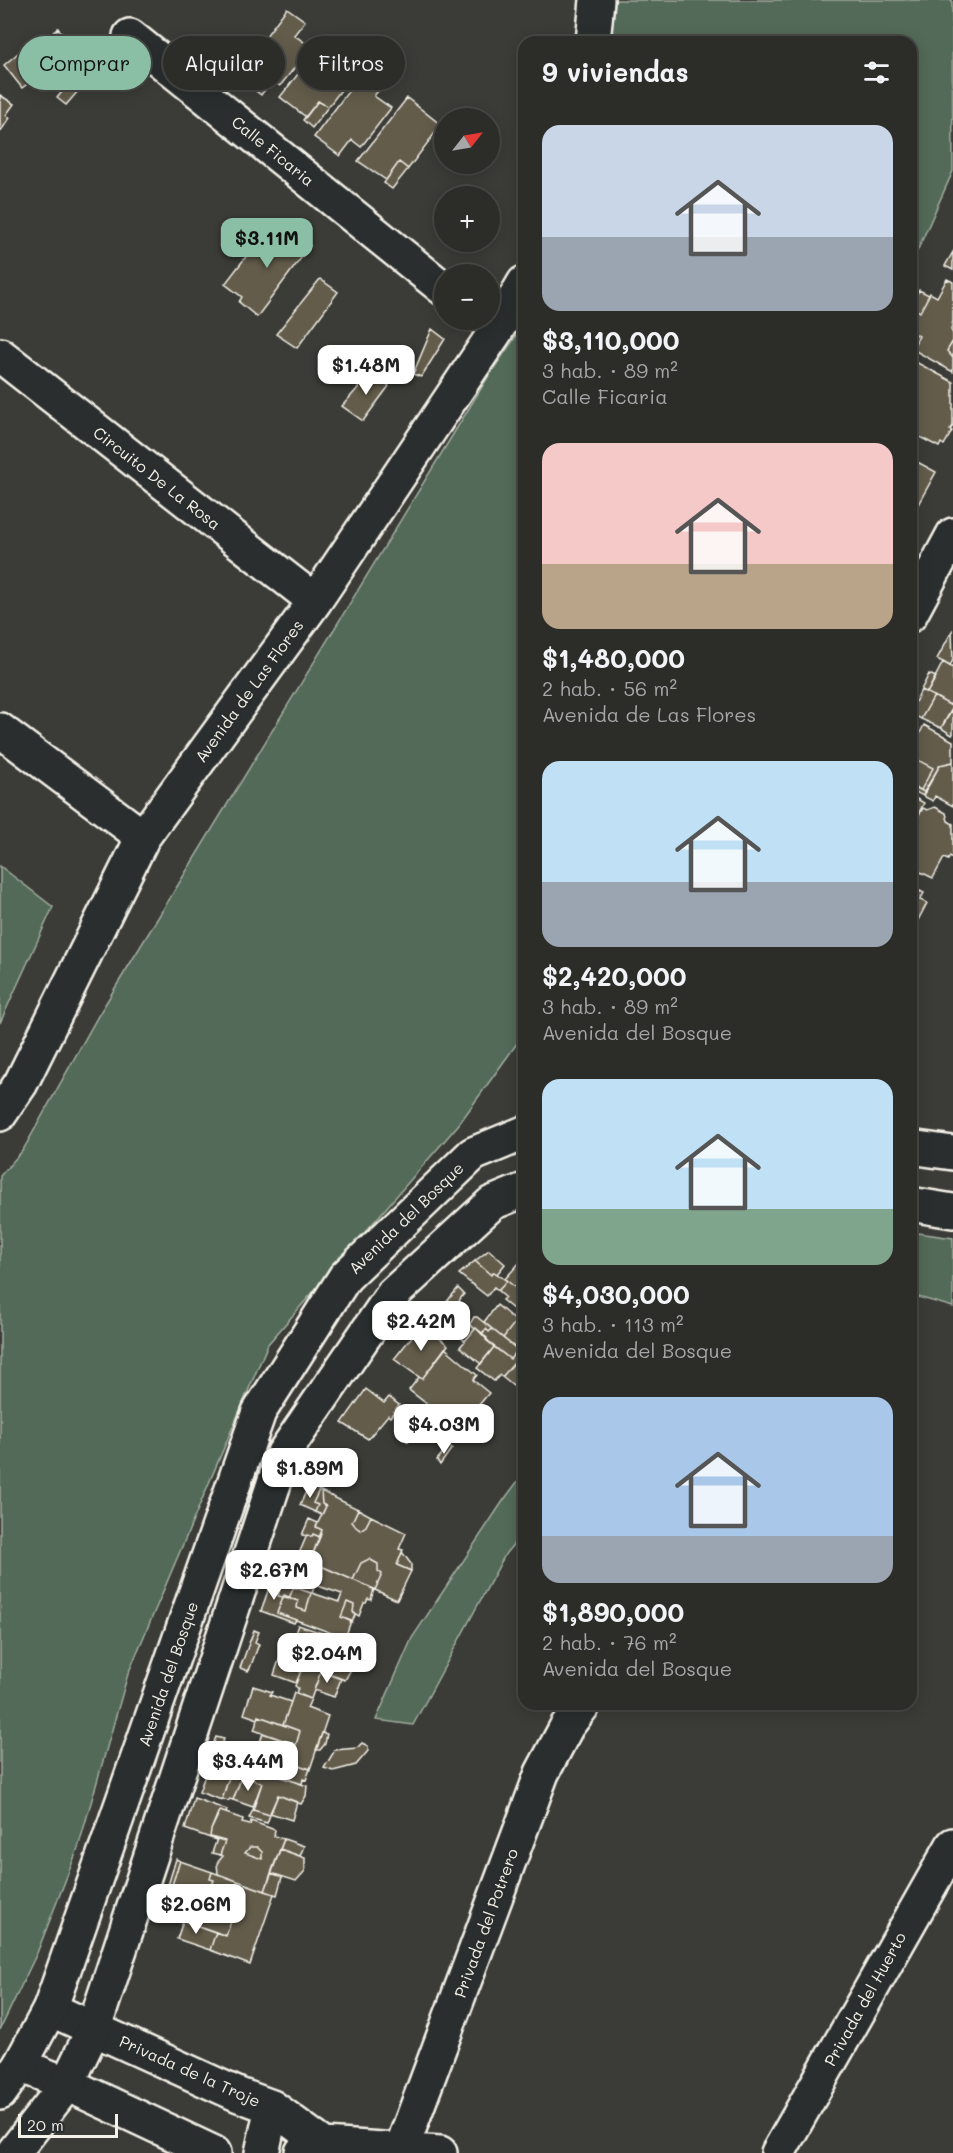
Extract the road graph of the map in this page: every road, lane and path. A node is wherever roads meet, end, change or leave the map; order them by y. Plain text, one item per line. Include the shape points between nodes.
1 (597, 0) edge
2 (594, 36) edge
3 (151, 53) edge
4 (434, 281) edge
5 (518, 290) edge
6 (500, 312) edge
7 (486, 330) edge
8 (0, 355) edge
9 (953, 535) edge
10 (315, 601) junction
11 (917, 602) edge
12 (0, 730) edge
13 (143, 837) junction
14 (0, 1114) edge
15 (518, 1135) edge
16 (917, 1148) edge
17 (953, 1152) edge
18 (518, 1192) edge
19 (917, 1205) edge
20 (953, 1211) edge
21 (579, 1710) edge
22 (953, 1845) edge
23 (50, 2009) junction
24 (94, 2028) junction
25 (20, 2065) junction
26 (67, 2084) junction
27 (0, 2093) edge
28 (272, 2107) junction
29 (312, 2149) edge
30 (401, 2150) junction
31 (13, 2153) edge
32 (214, 2153) edge
33 (262, 2153) edge
34 (440, 2153) edge
35 (778, 2153) edge

1 - 2 street
3 - 4 street, Calle Ficaria
5 - 6 street, Avenida de Las Flores
7 - 10 street, Avenida de Las Flores
8 - 10 street, Circuito De La Rosa
9 - 11 street
10 - 13 street, Avenida de Las Flores
12 - 13 street
13 - 14 street, Avenida de Las Flores via 21,1083
15 - 23 street, Avenida del Bosque via 473,1154 345,1276 260,1412
16 - 17 street
18 - 24 street via 492,1203 393,1294 284,1453
19 - 20 street
21 - 30 street, Privada del Potrero via 542,1773
22 - 35 street, Privada del Huerto
23 - 24 street, Privada de la Troje
23 - 25 street, Avenida del Bosque
24 - 26 street
24 - 28 street, Privada de la Troje
25 - 26 street
25 - 27 street, Avenida del Bosque
26 - 31 street
26 - 32 street
28 - 29 street, Privada de la Troje
28 - 33 street
29 - 30 street, Privada de la Troje
30 - 34 street, Privada de la Troje

